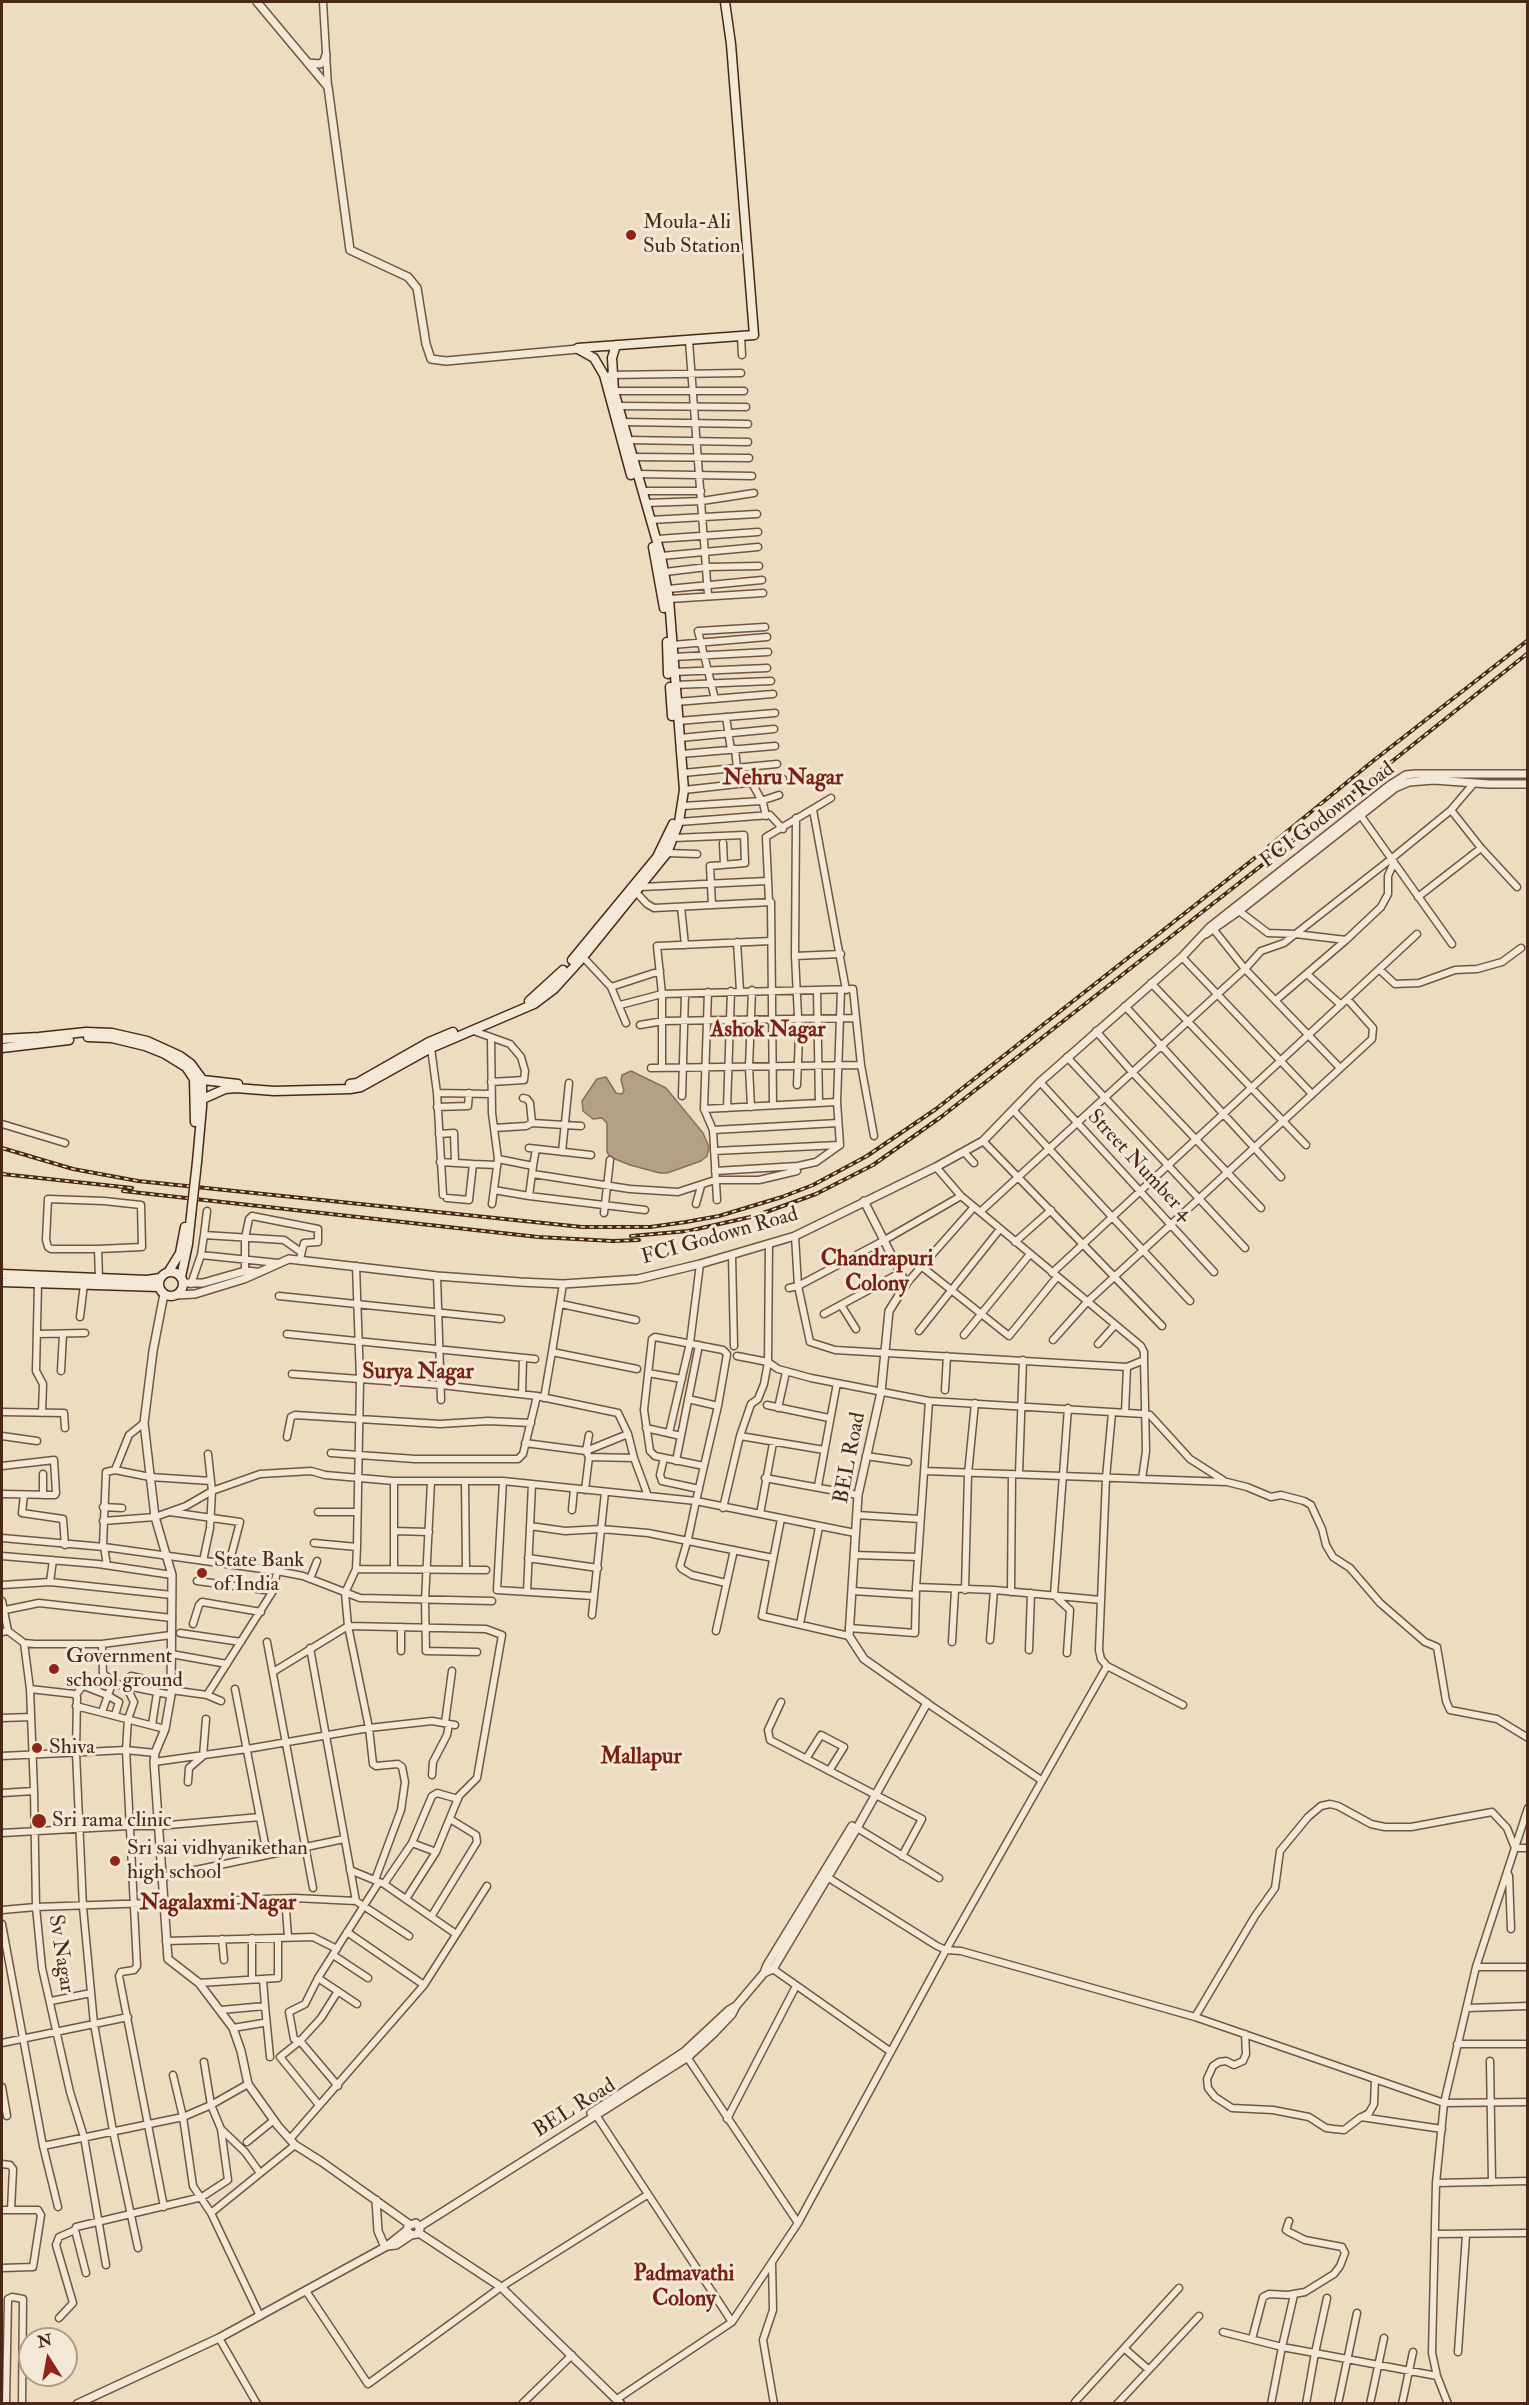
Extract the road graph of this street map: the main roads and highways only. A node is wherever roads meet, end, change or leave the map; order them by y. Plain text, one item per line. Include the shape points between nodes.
1 (725, 2) edge
2 (616, 345) junction
3 (608, 375) junction
4 (636, 889) junction
5 (2, 1039) edge
6 (2, 1048) edge
7 (198, 1079) junction
8 (199, 1101) junction
9 (189, 1216) junction
10 (169, 1272) junction
11 (2, 1274) edge
12 (100, 1280) junction
13 (185, 1281) junction
14 (2, 1282) edge
15 (161, 1286) junction

1 - 2 main road via 754,336
2 - 3 main road
2 - 3 main road via 578,348 594,358
3 - 4 main road via 658,569 678,772 674,821
3 - 4 main road via 665,572 684,790 679,822 668,853
4 - 7 main road via 531,1000 429,1042 357,1083 274,1086
4 - 8 main road via 583,957 554,989 534,1004 431,1048 371,1083 350,1089 236,1088
5 - 7 main road via 86,1032 124,1034 180,1056 191,1064
6 - 7 main road via 112,1038 165,1054
7 - 8 main road
8 - 9 main road, bridge
9 - 10 main road via 180,1253
9 - 13 main road
10 - 13 main road
10 - 15 main road
11 - 12 main road
12 - 14 main road via 84,1284
12 - 15 main road
13 - 15 main road via 176,1295

